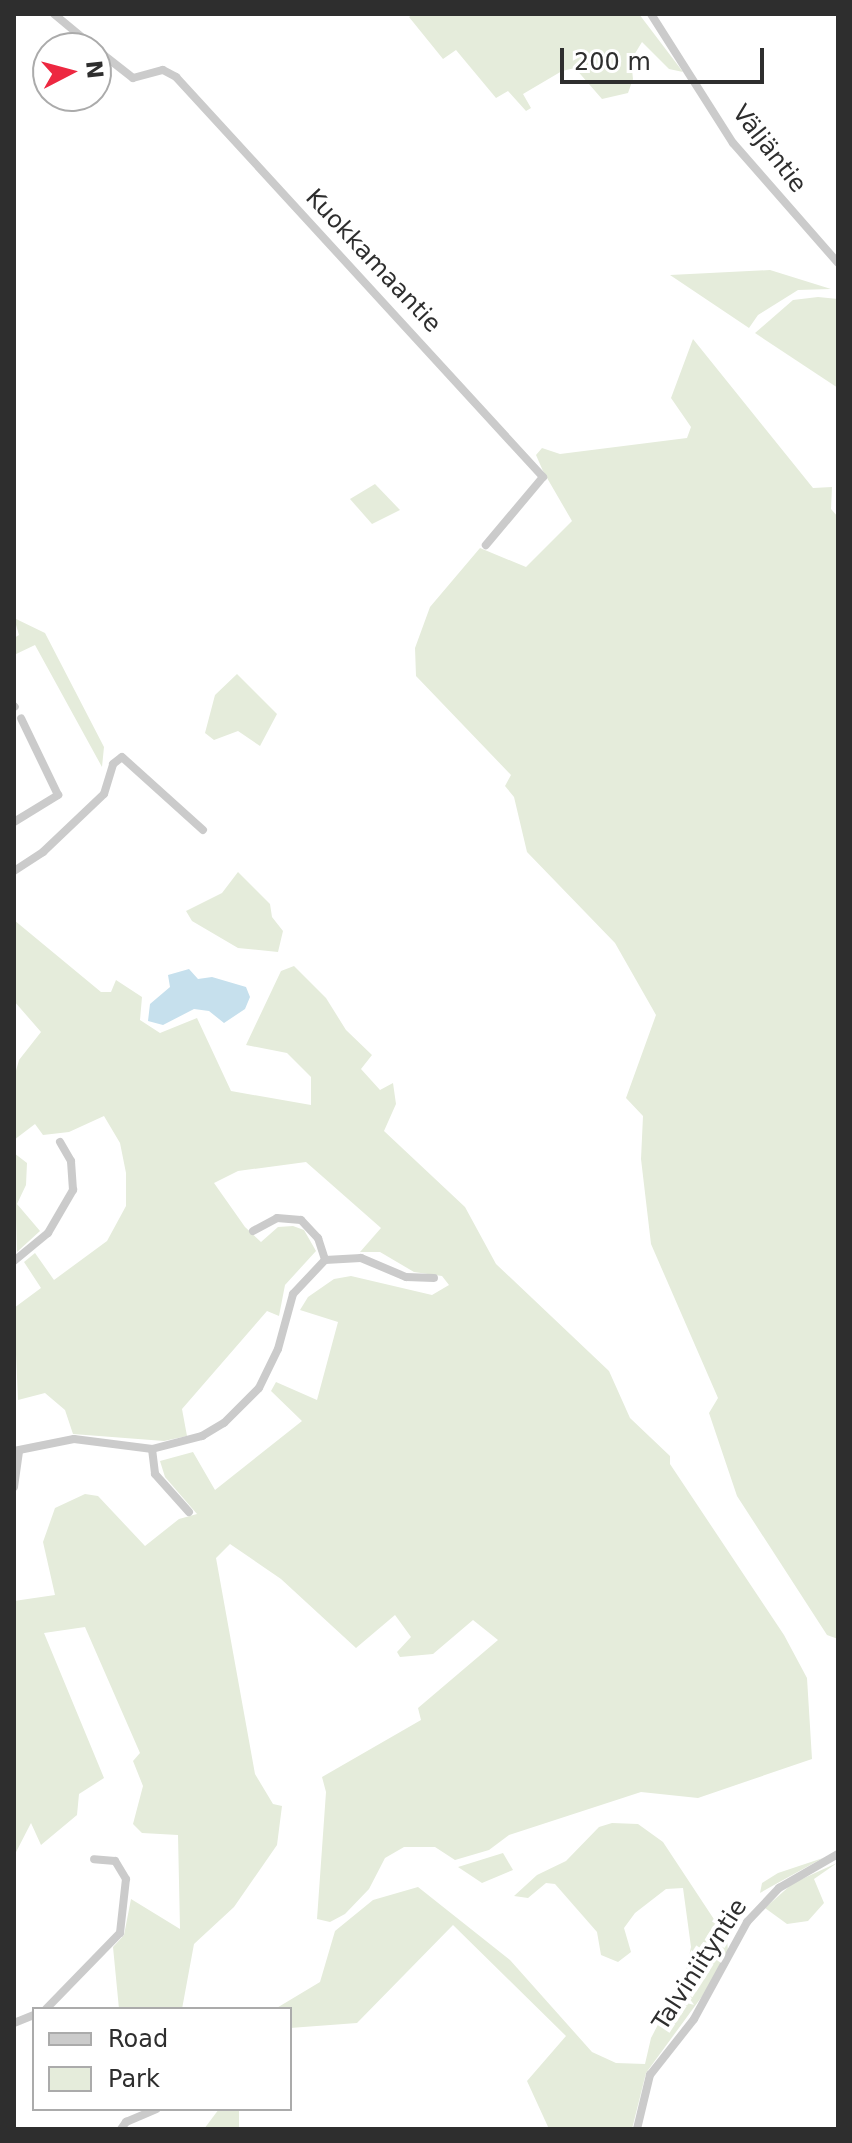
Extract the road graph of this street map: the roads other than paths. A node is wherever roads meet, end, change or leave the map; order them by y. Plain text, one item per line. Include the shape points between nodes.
1 (54, 14) edge
2 (651, 14) edge
3 (75, 32) edge
4 (112, 62) edge
5 (838, 263) edge
6 (486, 545) dead end
7 (21, 718) dead end
8 (14, 822) edge
9 (203, 830) dead end
10 (14, 871) edge
11 (60, 1142) dead end
12 (253, 1231) dead end
13 (325, 1260) junction
14 (14, 1261) edge
15 (434, 1278) dead end
16 (152, 1449) junction
17 (17, 1452) edge
18 (14, 1487) edge
19 (189, 1512) dead end
20 (838, 1854) edge
21 (94, 1859) dead end
22 (48, 2007) edge
23 (151, 2111) edge
24 (121, 2129) edge
25 (637, 2129) edge

1 - 3 street, Kuokkamaantie
2 - 5 street, Väljäntie via 733,143
4 - 6 street, Kuokkamaantie via 133,78 163,70 176,77 543,477
7 - 8 street via 58,795
9 - 10 street via 122,757 113,764 104,794 43,852
11 - 14 street via 71,1161 73,1190 48,1233
12 - 13 street via 277,1218 301,1220 318,1238
13 - 15 street via 361,1258 406,1277
13 - 16 street via 293,1294 269,1368 241,1408 202,1436
16 - 17 street via 74,1439
16 - 19 street via 155,1474
17 - 18 street
20 - 25 street, Talviniityntie via 779,1888 747,1922 694,2019 650,2075
21 - 22 street via 115,1861 126,1879 120,1933
23 - 24 street

